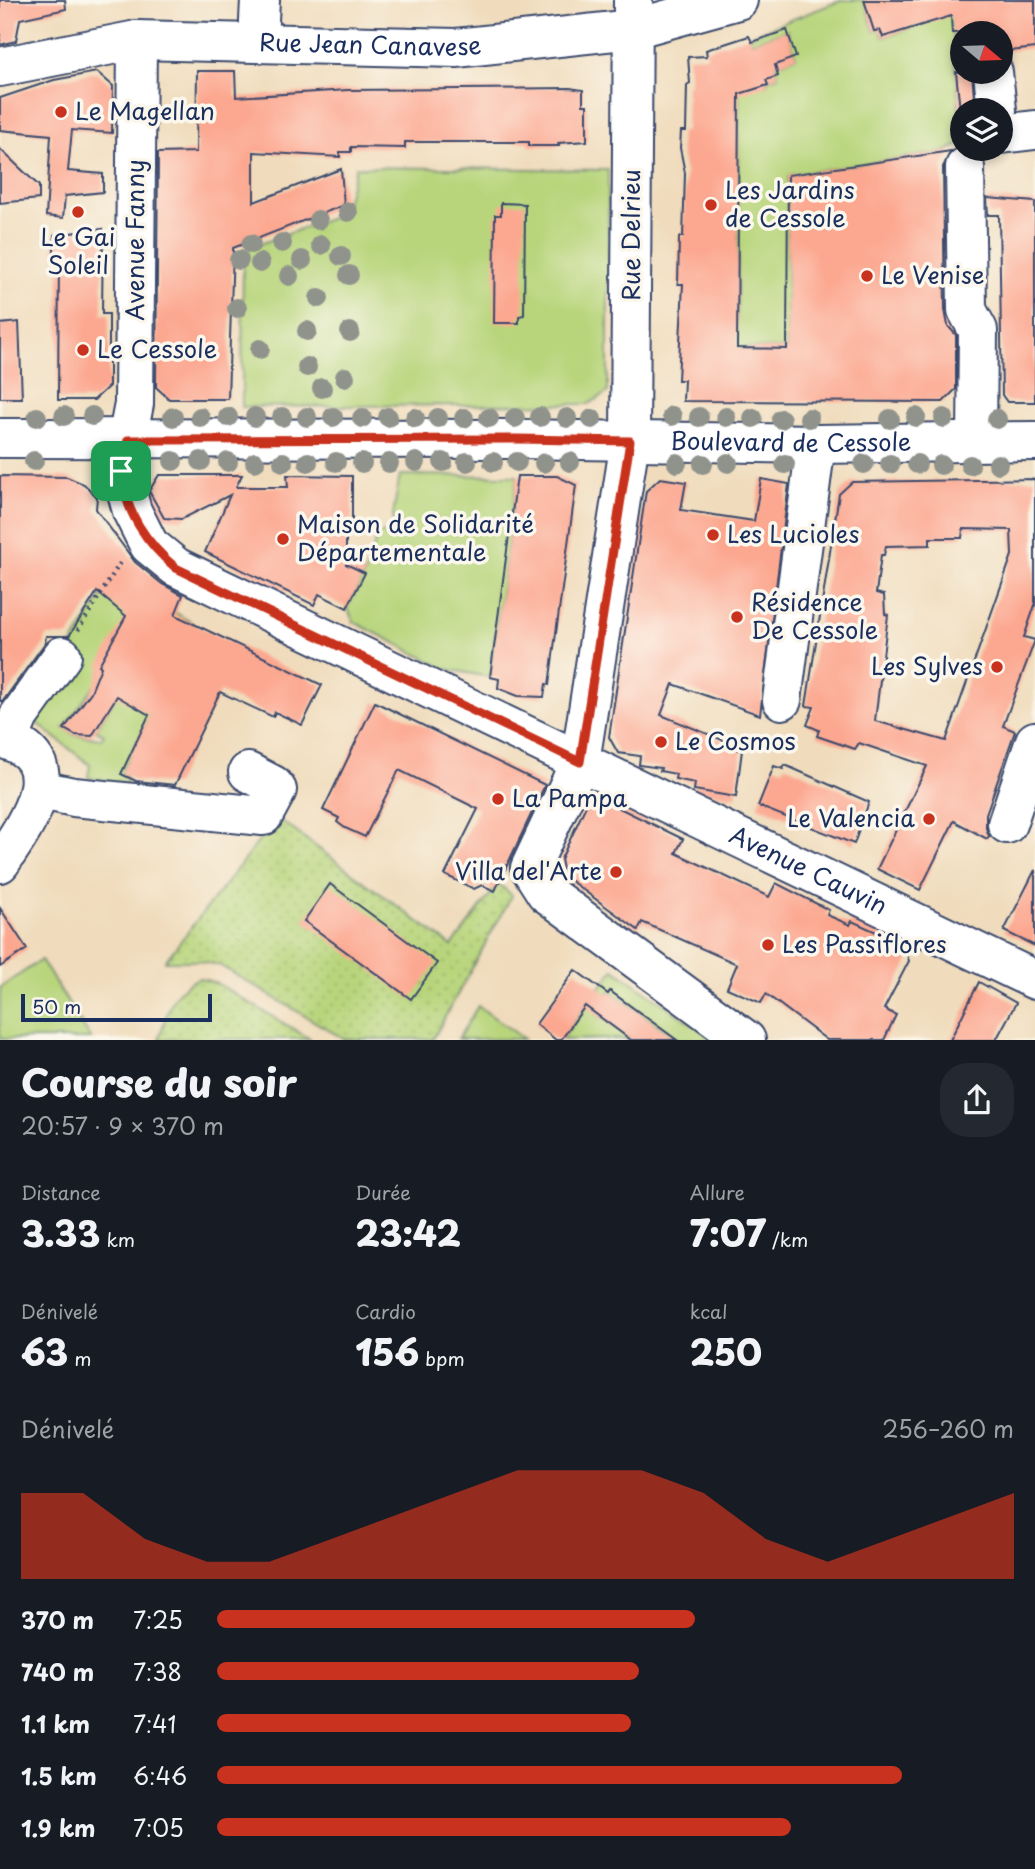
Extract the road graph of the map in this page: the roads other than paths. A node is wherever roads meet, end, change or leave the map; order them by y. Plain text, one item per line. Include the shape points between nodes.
1 (260, 0) edge
2 (738, 0) edge
3 (633, 14) edge
4 (137, 40) junction
5 (258, 41) junction
6 (0, 67) edge
7 (1035, 130) edge
8 (1013, 133) edge
9 (965, 167) dead end
10 (0, 438) edge
11 (128, 440) junction
12 (630, 441) junction
13 (977, 441) junction
14 (1035, 441) edge
15 (816, 443) junction
16 (140, 529) joint
17 (62, 656) road end
18 (782, 700) dead end
19 (4, 739) edge
20 (1035, 741) edge
21 (580, 762) junction
22 (248, 772) dead end
23 (40, 790) junction
24 (1007, 824) dead end
25 (0, 863) edge
26 (1035, 980) edge
27 (746, 1040) edge

1 - 5 street
2 - 3 street, Rue Jean Canavese
3 - 5 street, Rue Jean Canavese via 456,48
3 - 12 street, Rue Delrieu
4 - 5 street, Rue Jean Canavese
4 - 6 street, Rue Jean Canavese
4 - 11 street, Avenue Fanny via 134,404
7 - 8 street
9 - 13 street via 967,310 978,330
10 - 11 street, Boulevard de Cessole
11 - 12 street, Boulevard de Cessole
11 - 16 street, Avenue Fanny via 121,471
12 - 15 street, Boulevard de Cessole
12 - 21 street, Rue Delrieu
13 - 14 street, Boulevard de Cessole
13 - 15 street, Boulevard de Cessole
15 - 18 street
16 - 21 street, Avenue Cauvin via 149,545 176,568
17 - 19 street
19 - 23 street via 34,758 40,771
20 - 24 street
21 - 26 street, Avenue Cauvin
21 - 27 street, Rue Delrieu via 530,868 546,893
22 - 23 street via 277,790 263,816
23 - 25 street via 26,823

